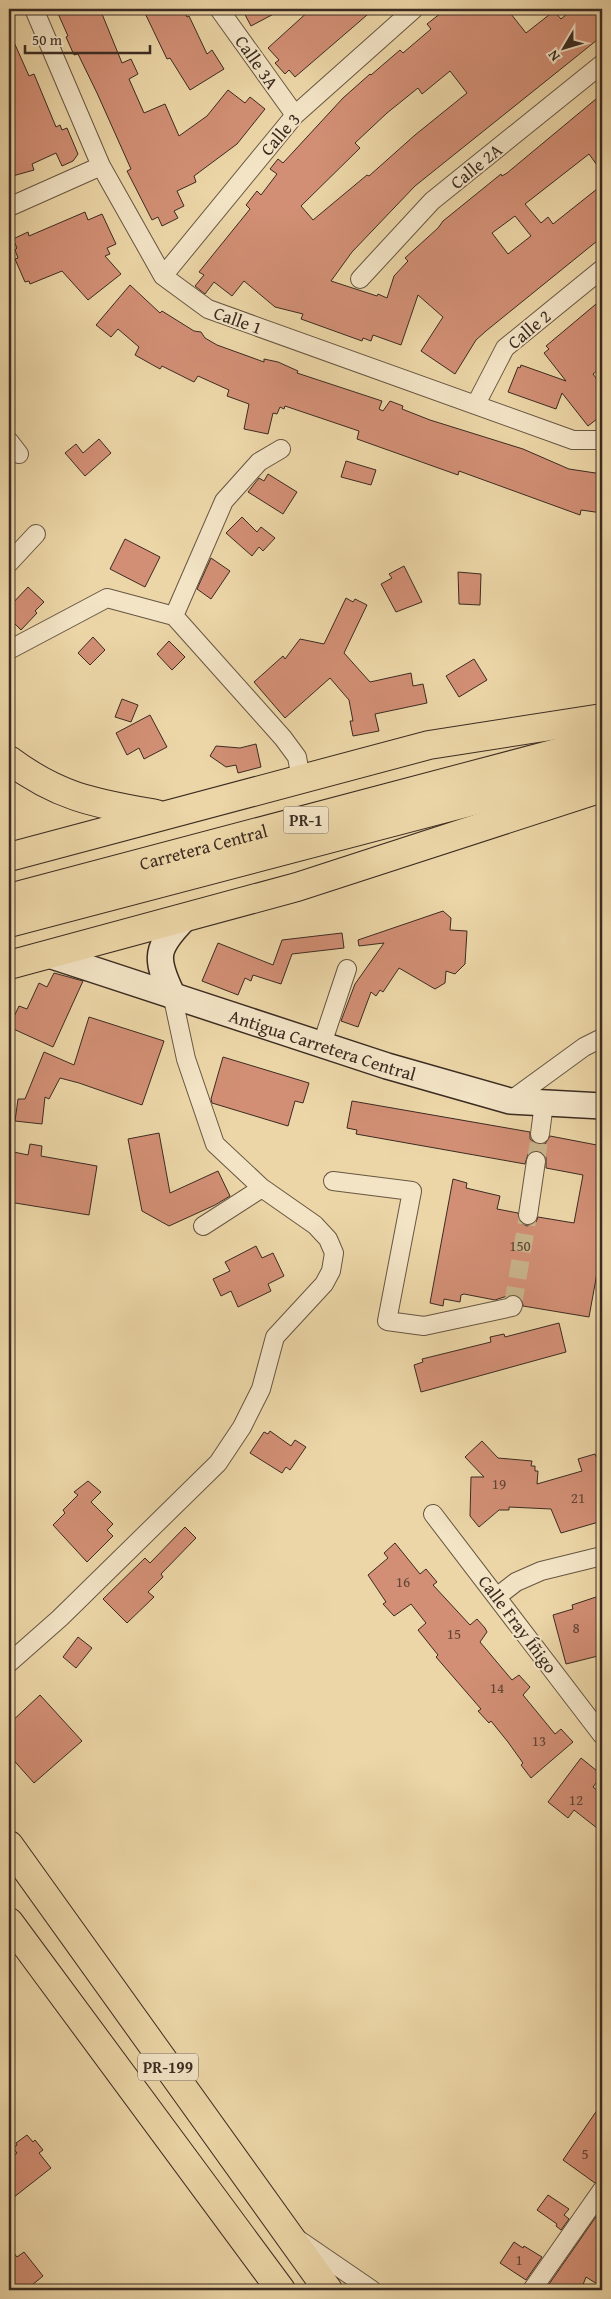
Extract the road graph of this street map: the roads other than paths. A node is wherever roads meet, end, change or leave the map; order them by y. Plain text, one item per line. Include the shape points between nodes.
1 (34, 9) edge
2 (220, 9) edge
3 (414, 9) edge
4 (602, 64) edge
5 (295, 115) junction
6 (101, 166) junction
7 (9, 207) edge
8 (602, 269) edge
9 (163, 276) junction
10 (360, 279) dead end
11 (476, 404) junction
12 (602, 440) edge
13 (281, 449) dead end
14 (36, 534) dead end
15 (9, 563) edge
16 (174, 616) junction
17 (9, 650) edge
18 (602, 718) edge
19 (602, 742) edge
20 (9, 760) edge
21 (602, 767) edge
22 (301, 779) junction
23 (602, 788) edge
24 (167, 816) junction
25 (9, 857) edge
26 (9, 898) edge
27 (184, 919) junction
28 (9, 923) edge
29 (49, 955) junction
30 (9, 965) edge
31 (348, 969) dead end
32 (172, 994) junction
33 (602, 1038) edge
34 (322, 1044) junction
35 (510, 1101) junction
36 (544, 1103) junction
37 (602, 1106) edge
38 (540, 1134) tunnel mouth
39 (536, 1161) tunnel mouth
40 (333, 1181) dead end
41 (262, 1188) junction
42 (528, 1215) tunnel mouth
43 (203, 1226) dead end
44 (513, 1304) dead end
45 (432, 1514) dead end
46 (602, 1556) edge
47 (498, 1596) junction
48 (9, 1663) edge
49 (602, 1735) edge
50 (9, 1845) edge
51 (9, 1922) edge
52 (190, 2167) junction
53 (602, 2190) edge
54 (286, 2231) junction
55 (281, 2290) edge
56 (319, 2290) edge
57 (328, 2290) edge
58 (372, 2290) edge
59 (532, 2290) edge

1 - 6 street, Calle 1
2 - 5 street, Calle 3A
3 - 5 street, Calle 3
4 - 10 street, Calle 2A via 432,201
5 - 9 street, Calle 3
6 - 7 street
6 - 9 street, Calle 1
8 - 11 street, Calle 2 via 505,348
9 - 11 street, Calle 1 via 208,309
11 - 12 street, Calle 1 via 574,440
13 - 16 street via 259,462 224,501
14 - 15 street
16 - 17 street via 107,598
16 - 22 street via 283,738 297,758
18 - 22 main road via 429,745
19 - 26 main road, Carretera Central / PR-1
20 - 24 main road via 36,780 74,798
21 - 28 main road, Carretera Central / PR-1
22 - 24 main road
23 - 27 main road via 297,887
24 - 25 main road
27 - 29 main road
27 - 32 street via 161,948 164,977
29 - 30 main road
29 - 32 street, Antigua Carretera Central
31 - 34 street
32 - 34 street, Antigua Carretera Central
32 - 41 street via 186,1059 215,1144
33 - 35 street via 584,1047
34 - 35 street, Antigua Carretera Central
35 - 36 street, Antigua Carretera Central
36 - 37 street, Antigua Carretera Central
36 - 38 street
39 - 42 street
40 - 44 street via 412,1191 387,1321 424,1326 512,1307
41 - 43 street
41 - 48 street via 315,1225 328,1239 334,1253 332,1271 324,1284 274,1337 261,1389 242,1427 218,1463 60,1618
45 - 47 street, Calle Fray Íñigo
46 - 47 street via 541,1571 516,1582
47 - 49 street, Calle Fray Íñigo
50 - 54 main road, PR-199
51 - 52 main road, PR-199
52 - 55 main road, PR-199
52 - 56 main road via 234,2201 295,2283
53 - 59 street
54 - 57 main road, PR-199
54 - 58 street

